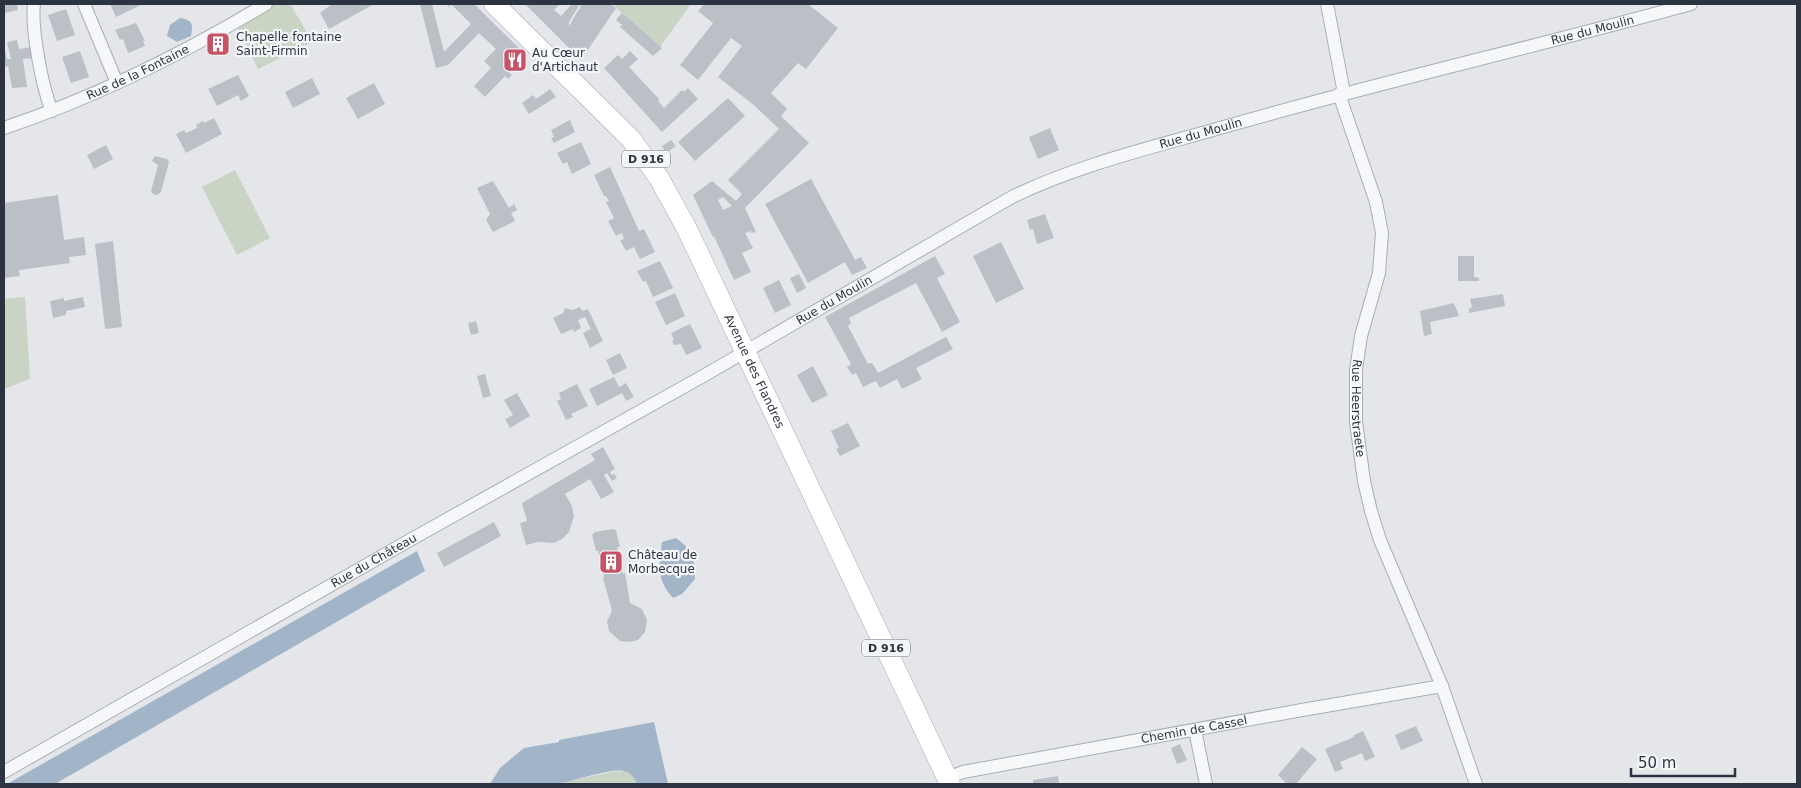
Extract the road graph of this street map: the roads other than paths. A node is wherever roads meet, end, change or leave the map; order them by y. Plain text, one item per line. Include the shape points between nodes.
1 (34, 4) edge
2 (84, 4) edge
3 (266, 4) edge
4 (494, 4) edge
5 (1327, 4) edge
6 (1691, 4) edge
7 (245, 9) edge
8 (117, 83) junction
9 (1342, 94) junction
10 (52, 110) junction
11 (4, 128) edge
12 (745, 352) junction
13 (1442, 686) junction
14 (1195, 730) junction
15 (4, 772) edge
16 (949, 781) edge
17 (1206, 784) edge
18 (1476, 784) edge

1 - 10 street via 34,33
2 - 8 street
3 - 7 street, Rue de la Fontaine
4 - 12 main road, Avenue des Flandres / D 916 via 614,121 650,164 680,214
5 - 9 street, Rue Heerstraete
6 - 9 street, Rue du Moulin
7 - 8 street, Rue de la Fontaine via 179,54
8 - 10 street, Rue de la Fontaine
9 - 12 street, Rue du Moulin via 1096,164 1041,183
9 - 13 street, Rue Heerstraete via 1376,202 1382,233 1380,268 1361,336 1356,370 1356,422 1364,481 1385,553
10 - 11 street, Rue de la Fontaine
12 - 15 street, Rue du Château
12 - 16 main road, Avenue des Flandres / D 916
13 - 14 street, Chemin de Cassel
13 - 18 street, Rue Heerstraete
14 - 16 street, Chemin de Cassel via 963,772
14 - 17 street

